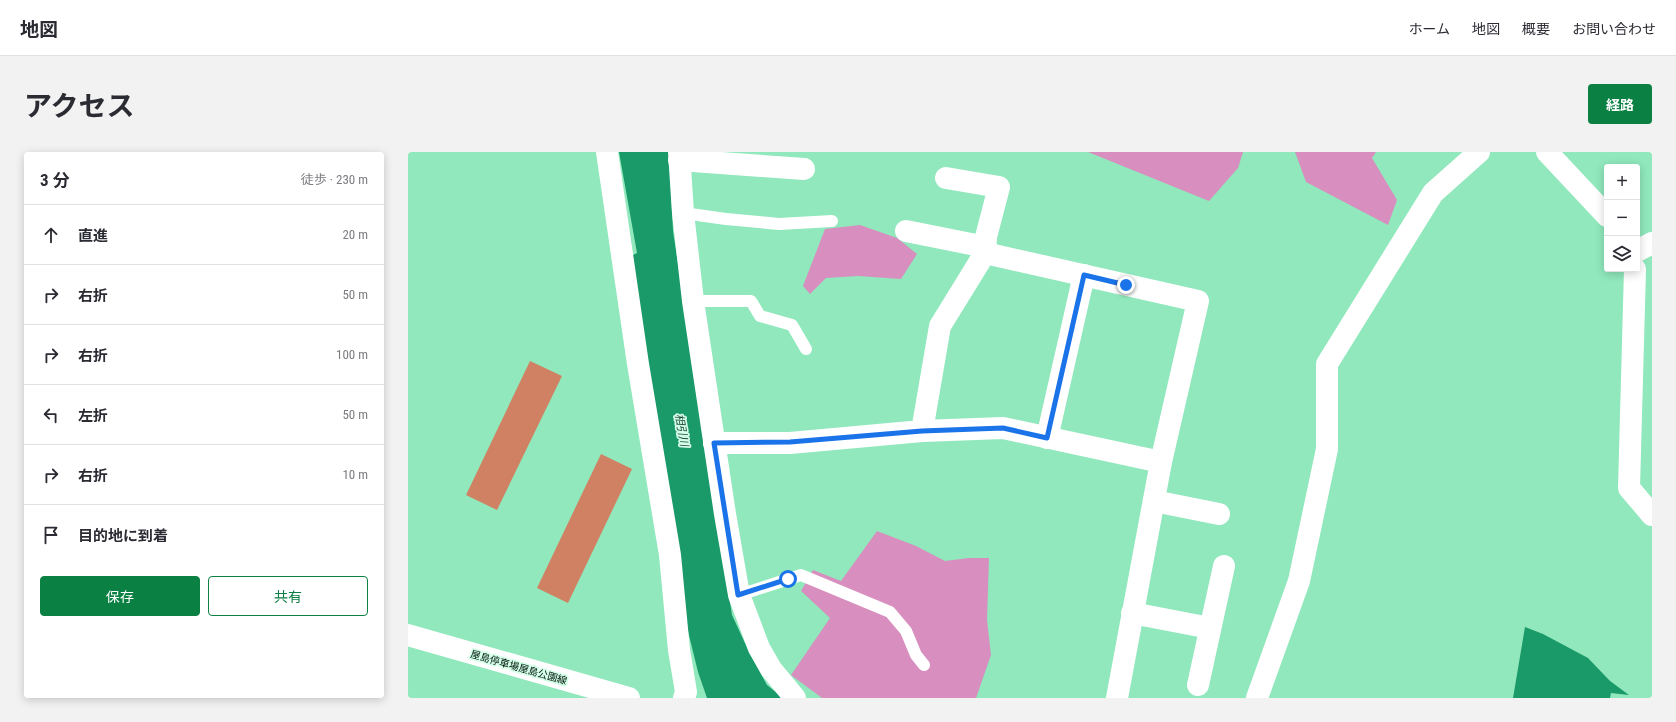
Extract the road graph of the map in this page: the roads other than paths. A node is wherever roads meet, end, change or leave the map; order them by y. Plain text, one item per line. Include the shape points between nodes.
1 (607, 152) edge
2 (1479, 152) edge
3 (1547, 152) edge
4 (679, 156) edge
5 (804, 168) dead end
6 (946, 178) dead end
7 (683, 213) junction
8 (1604, 213) edge
9 (832, 221) dead end
10 (906, 231) dead end
11 (1652, 243) edge
12 (1640, 249) edge
13 (986, 250) junction
14 (1635, 272) edge
15 (1084, 275) junction
16 (693, 301) junction
17 (806, 349) dead end
18 (922, 431) junction
19 (1047, 438) junction
20 (714, 443) junction
21 (1161, 462) junction
22 (1154, 501) junction
23 (1219, 514) dead end
24 (1652, 515) edge
25 (1224, 566) dead end
26 (738, 595) junction
27 (1132, 613) junction
28 (1210, 628) junction
29 (408, 635) edge
30 (924, 665) dead end
31 (1198, 685) dead end
32 (606, 695) edge
33 (629, 698) edge
34 (684, 698) edge
35 (795, 698) edge
36 (1117, 698) edge
37 (1257, 698) edge

1 - 34 street via 638,364 670,555 679,650 686,692
2 - 37 street via 1433,193 1327,364 1326,449 1322,472 1299,581
3 - 8 street
4 - 5 street
4 - 7 street
6 - 13 street via 999,187 986,237
7 - 9 lane via 779,224
7 - 16 street
10 - 13 street
11 - 12 street
13 - 15 street
13 - 18 street via 940,326
14 - 24 street via 1629,488
15 - 19 street
15 - 21 street via 1198,301
16 - 17 lane via 751,301 760,316 792,325
16 - 20 street
18 - 19 street via 1003,428
18 - 20 street via 790,442
19 - 21 street
20 - 26 street
21 - 22 street
22 - 23 street
22 - 27 street
25 - 28 street
26 - 30 lane via 801,575 890,612 906,631 916,655
26 - 35 street via 759,648 771,669
27 - 28 street
27 - 36 street
28 - 31 street
29 - 32 street, 屋島停車場屋島公園線
32 - 33 street, 屋島停車場屋島公園線

